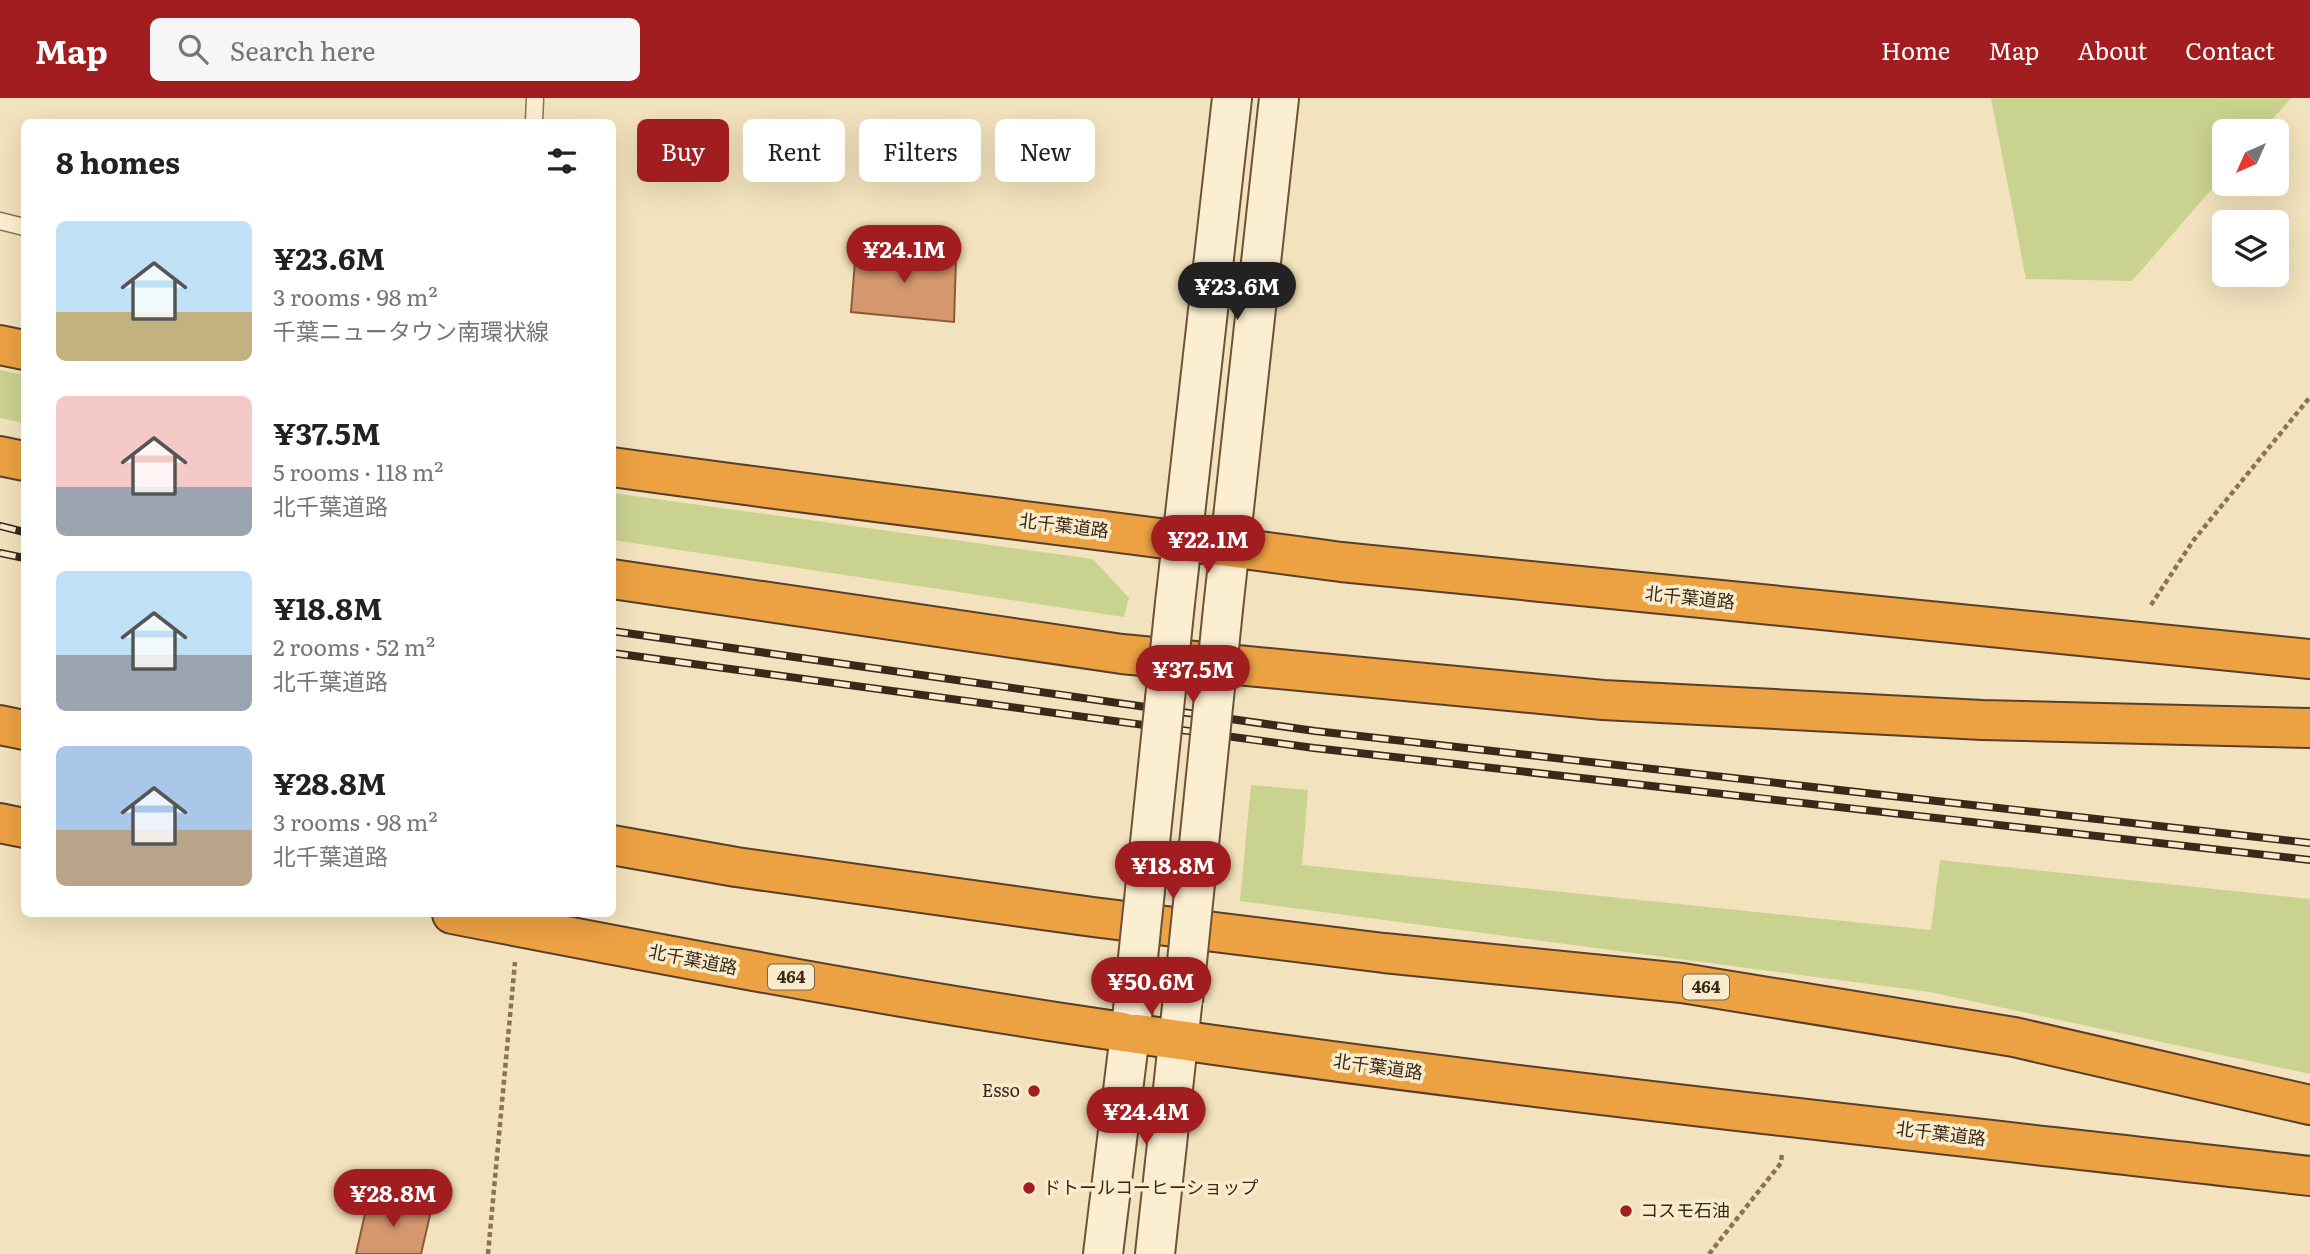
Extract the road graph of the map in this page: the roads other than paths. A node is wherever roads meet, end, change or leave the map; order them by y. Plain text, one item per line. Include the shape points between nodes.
1 (535, 98) edge
2 (1232, 98) edge
3 (1279, 98) edge
4 (534, 119) edge
5 (0, 221) edge
6 (21, 226) edge
7 (0, 345) edge
8 (21, 349) edge
9 (0, 456) edge
10 (21, 460) edge
11 (616, 468) edge
12 (1182, 540) junction
13 (1229, 547) junction
14 (616, 580) edge
15 (2310, 659) edge
16 (0, 725) edge
17 (2310, 728) edge
18 (21, 729) edge
19 (0, 823) edge
20 (21, 827) edge
21 (616, 846) edge
22 (468, 917) edge
23 (1132, 1014) junction
24 (1178, 1040) junction
25 (2310, 1105) edge
26 (2310, 1176) edge
27 (1103, 1254) edge
28 (1155, 1254) edge

1 - 4 lane
2 - 12 street
3 - 13 street
5 - 6 lane
7 - 8 highway
9 - 10 highway
11 - 12 highway, 北千葉道路
12 - 13 highway, 北千葉道路
12 - 23 street, bridge
13 - 15 highway, 北千葉道路 via 1672,597
13 - 24 street, bridge
14 - 17 highway via 1122,654 1603,701 1982,720
16 - 18 highway
19 - 20 highway
21 - 25 highway, 464 via 1093,917 1682,983 2014,1037
22 - 23 highway, 北千葉道路 / 464 via 719,965
23 - 24 highway, 北千葉道路 / 464
23 - 27 street
24 - 26 highway, 北千葉道路 / 464 via 1455,1077
24 - 28 street

